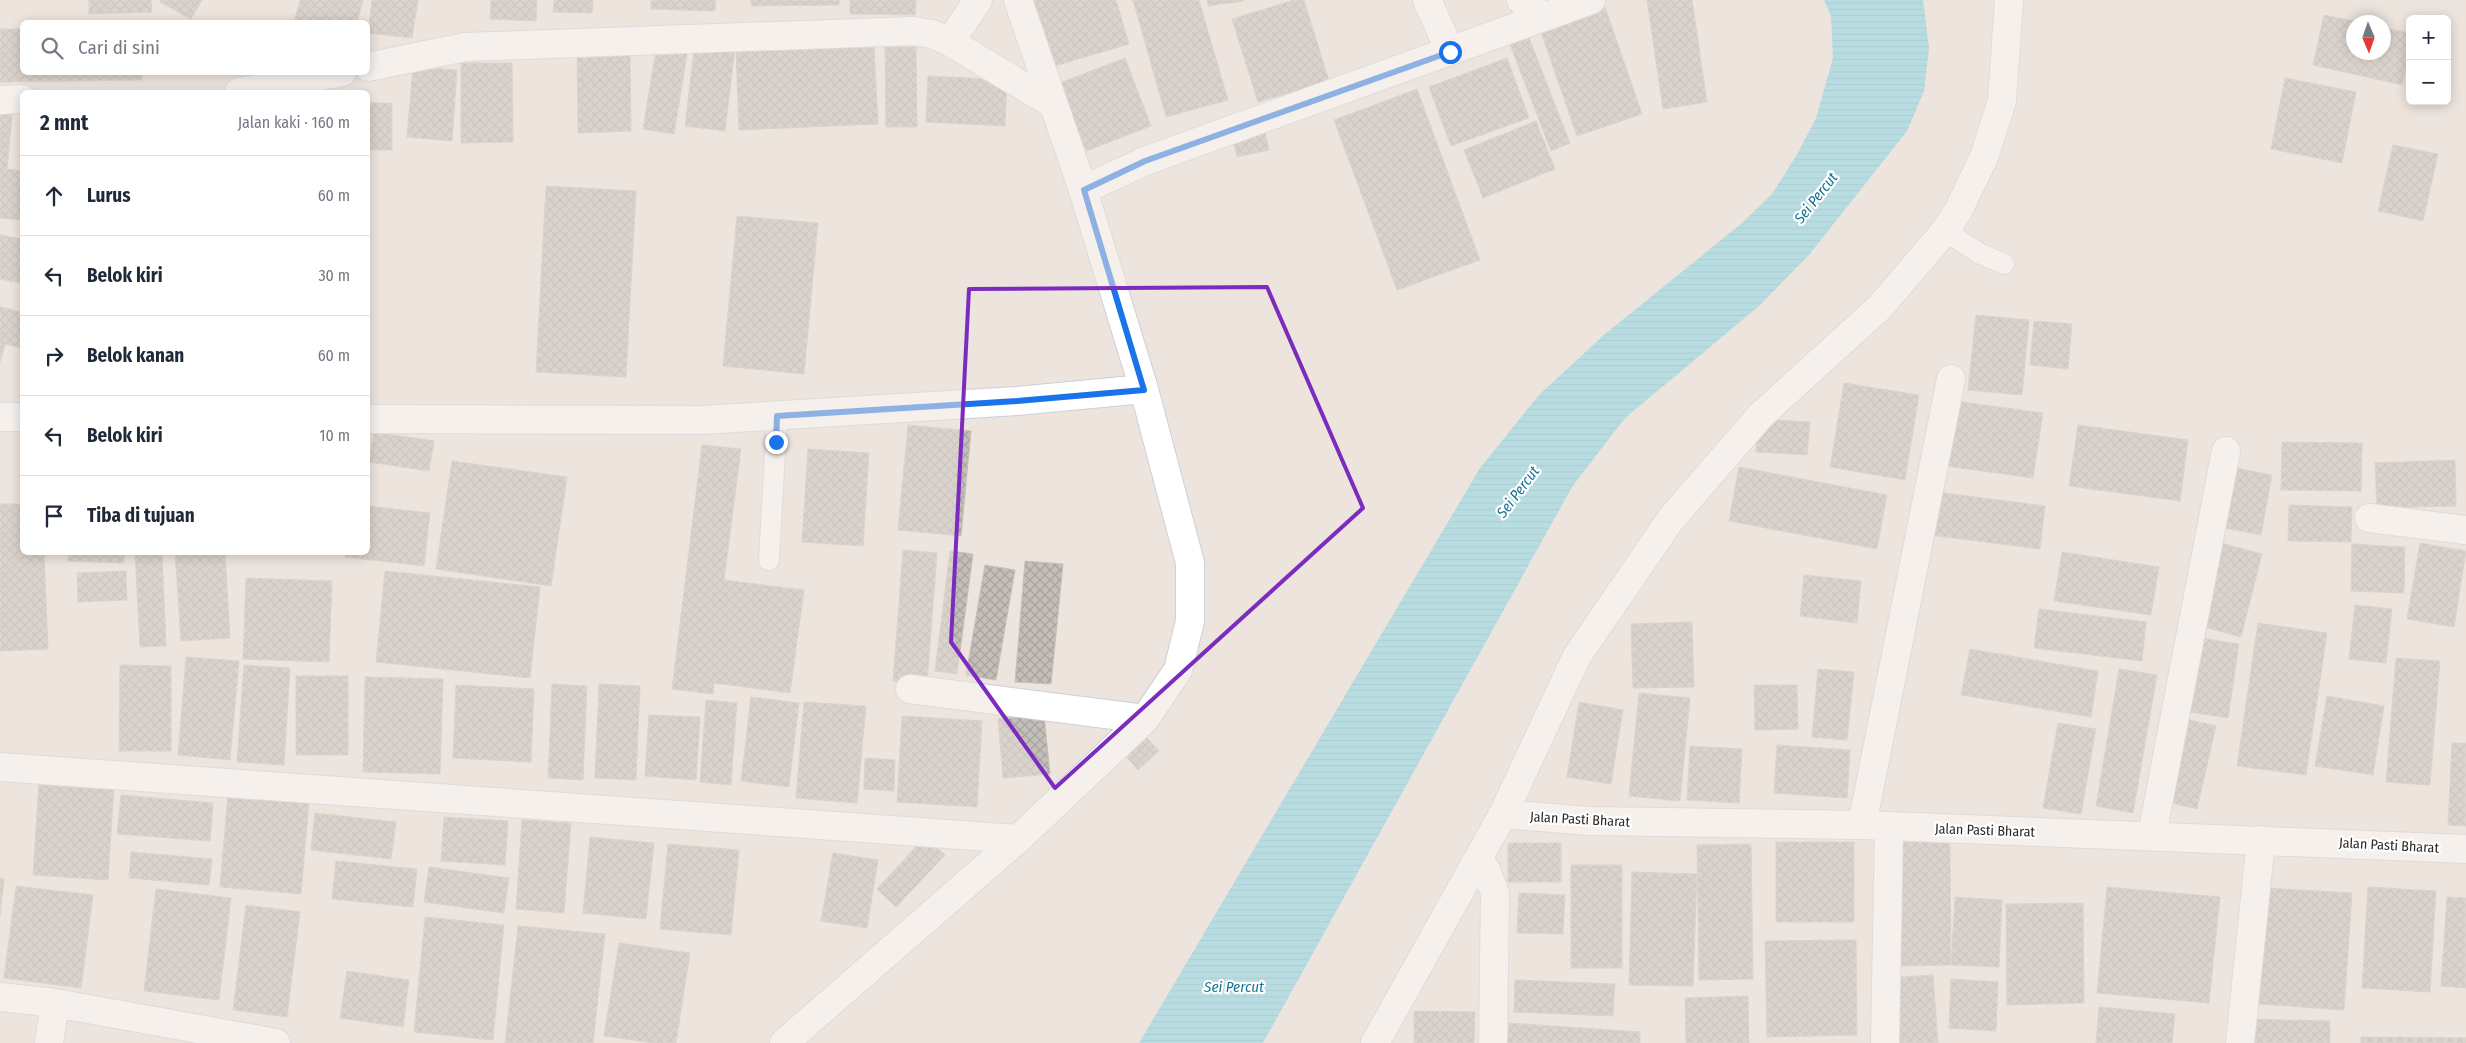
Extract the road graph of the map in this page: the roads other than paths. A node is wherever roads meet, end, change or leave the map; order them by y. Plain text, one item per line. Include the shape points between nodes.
1 (978, 0) edge
2 (1018, 0) edge
3 (1427, 0) edge
4 (1521, 0) edge
5 (1592, 0) edge
6 (2009, 0) edge
7 (1544, 17) junction
8 (950, 42) junction
9 (1450, 52) junction
10 (370, 67) edge
11 (327, 75) edge
12 (249, 90) edge
13 (0, 100) edge
14 (20, 100) edge
15 (1053, 104) junction
16 (1084, 190) junction
17 (1945, 231) junction
18 (2004, 264) dead end
19 (1951, 379) dead end
20 (1144, 390) junction
21 (777, 416) junction
22 (0, 417) edge
23 (20, 417) edge
24 (370, 419) edge
25 (2226, 451) dead end
26 (2369, 518) dead end
27 (2466, 530) edge
28 (769, 560) dead end
29 (910, 689) dead end
30 (1145, 720) junction
31 (0, 767) edge
32 (1503, 814) junction
33 (1862, 825) junction
34 (1889, 827) junction
35 (2152, 836) junction
36 (1018, 839) junction
37 (2261, 840) junction
38 (2466, 849) edge
39 (1478, 862) junction
40 (0, 997) edge
41 (55, 1003) junction
42 (49, 1043) edge
43 (276, 1043) edge
44 (784, 1043) edge
45 (1374, 1043) edge
46 (1493, 1043) edge
47 (1885, 1043) edge
48 (2240, 1043) edge

1 - 8 street
2 - 15 street
3 - 9 street
4 - 7 street
5 - 7 street
6 - 17 street via 2002,101 1984,157
7 - 9 street
8 - 10 street via 932,34 913,31 465,47
8 - 15 street
9 - 16 street via 1145,161
11 - 12 street
13 - 14 street
15 - 16 street
16 - 20 street
17 - 18 lane via 1979,253
17 - 32 street via 1880,307 1760,416 1671,519 1576,656
19 - 33 street
20 - 21 street
20 - 30 street via 1190,563 1190,621 1178,670
21 - 24 street via 702,420
21 - 28 lane
22 - 23 street
25 - 35 street
26 - 27 street
29 - 30 street
30 - 36 street
31 - 36 street
32 - 33 street, Jalan Pasti Bharat via 1590,821
32 - 39 street
33 - 34 street, Jalan Pasti Bharat
34 - 35 street, Jalan Pasti Bharat
34 - 47 street
35 - 37 street, Jalan Pasti Bharat
36 - 44 street
37 - 38 street, Jalan Pasti Bharat
37 - 48 street
39 - 45 street
39 - 46 street via 1486,870 1495,893
40 - 41 street
41 - 42 street
41 - 43 street

